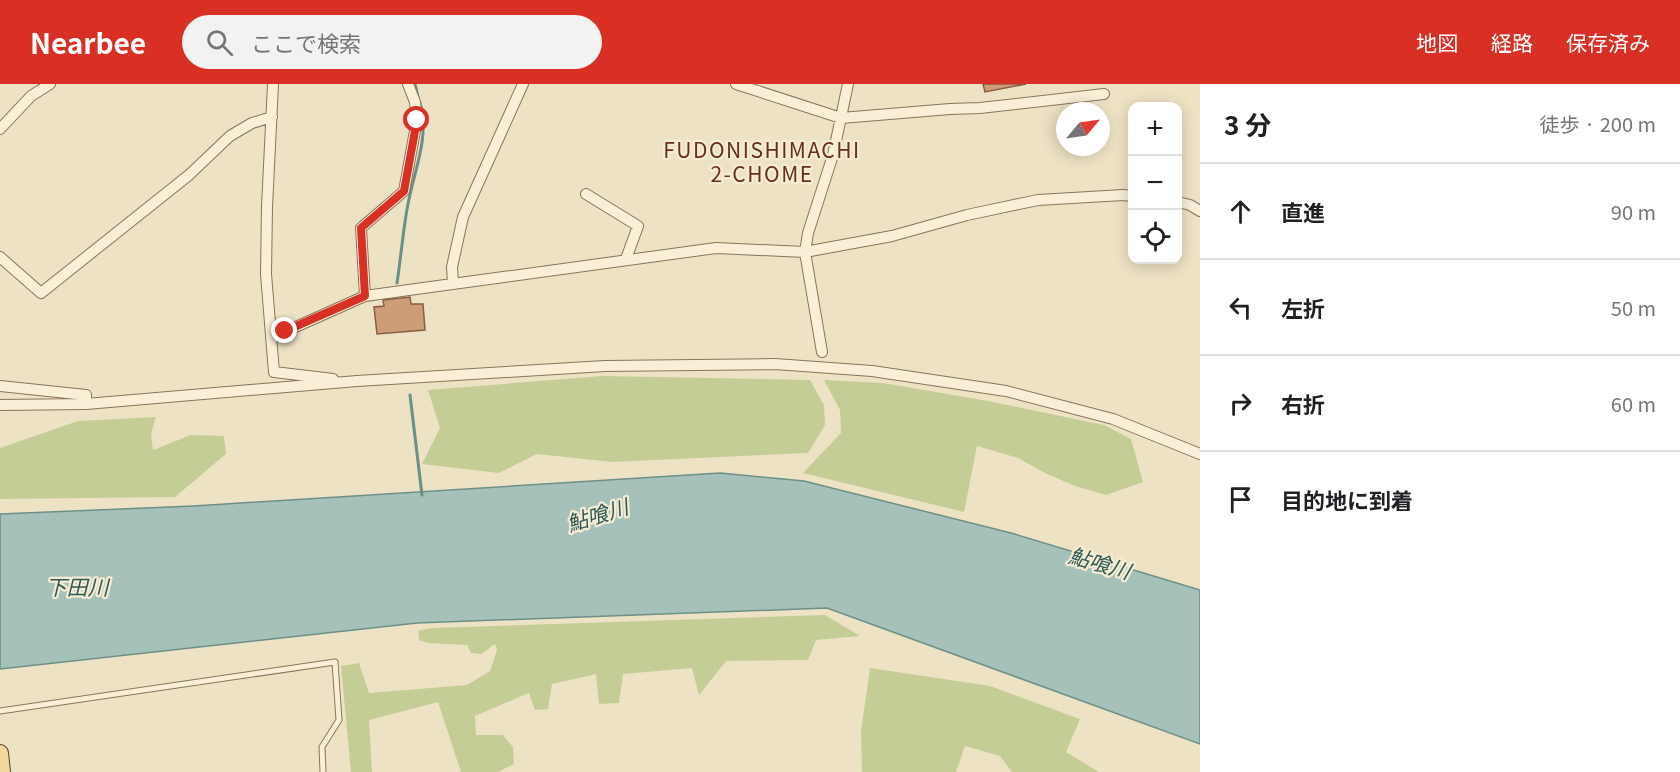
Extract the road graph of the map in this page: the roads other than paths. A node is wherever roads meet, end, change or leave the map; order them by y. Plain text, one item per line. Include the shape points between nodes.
1 (50, 84) edge
2 (273, 84) edge
3 (408, 84) edge
4 (524, 84) edge
5 (736, 84) edge
6 (848, 84) edge
7 (1104, 94) dead end
8 (272, 117) junction
9 (841, 118) junction
10 (0, 129) edge
11 (586, 194) dead end
12 (1128, 196) edge
13 (1182, 203) edge
14 (1200, 211) edge
15 (805, 252) junction
16 (0, 258) edge
17 (626, 259) junction
18 (453, 284) junction
19 (365, 296) junction
20 (271, 338) junction
21 (822, 352) dead end
22 (357, 381) junction
23 (0, 386) edge
24 (87, 404) junction
25 (0, 405) edge
26 (1200, 454) edge
27 (0, 711) edge
28 (0, 753) edge
29 (2, 772) edge
30 (323, 772) edge

1 - 10 street via 31,96
2 - 8 street
3 - 19 street via 417,120 404,191 361,228
4 - 18 street via 463,217 452,267
5 - 9 street
6 - 9 street
7 - 9 street
8 - 16 street via 230,136 189,175 41,293
8 - 20 street via 266,274
9 - 15 street
11 - 17 street via 638,226
12 - 15 street via 1038,200 892,236
13 - 14 street
15 - 17 street via 716,248
15 - 21 street
17 - 18 street
18 - 19 street
19 - 20 street
20 - 22 street via 274,372
22 - 24 street
22 - 26 street via 605,366 776,364 872,370 1006,391 1113,419
23 - 24 street via 86,395
24 - 25 street
27 - 30 lane via 335,662 339,720 322,747
28 - 29 main road

